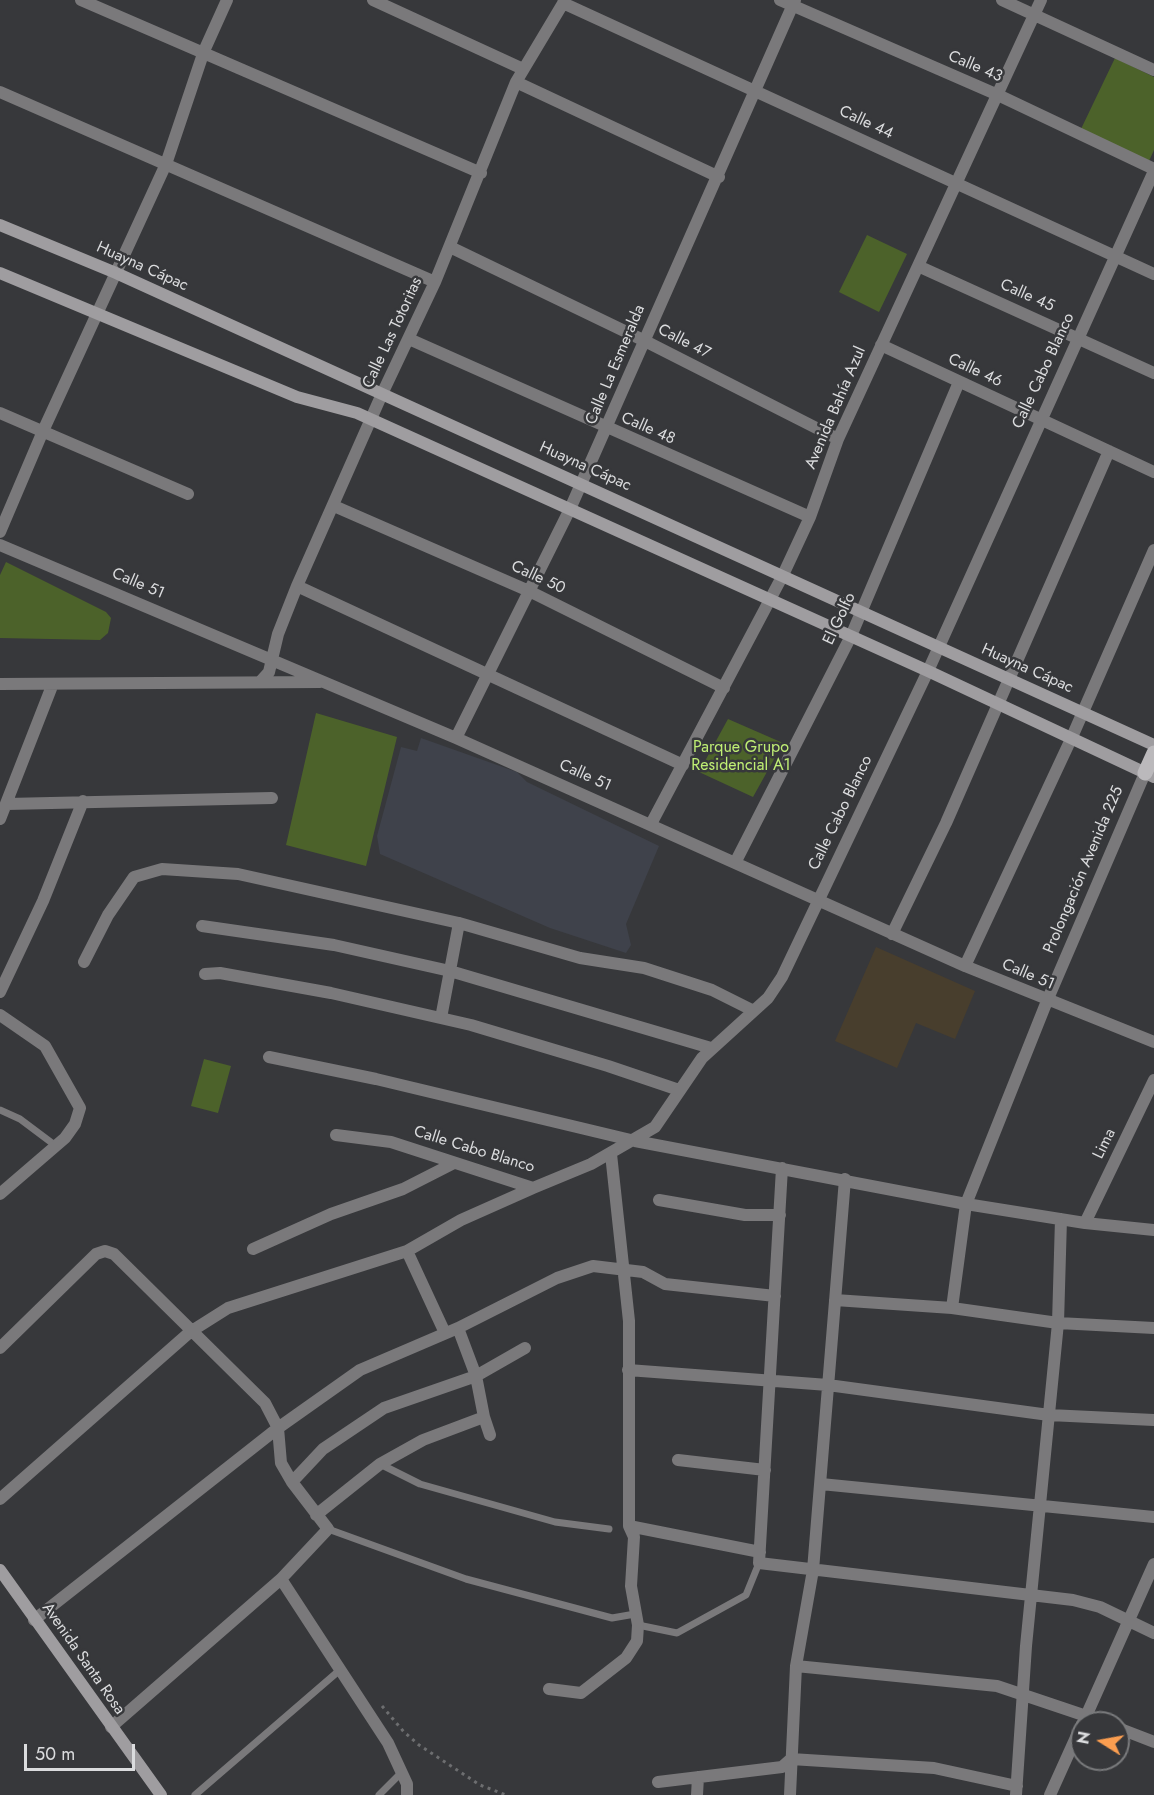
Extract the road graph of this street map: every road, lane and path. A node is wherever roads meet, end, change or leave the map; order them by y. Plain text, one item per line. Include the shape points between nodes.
1 (81, 0) edge
2 (227, 0) edge
3 (373, 0) edge
4 (780, 0) edge
5 (1002, 0) edge
6 (1041, 0) edge
7 (564, 1) edge
8 (794, 3) edge
9 (1034, 15) junction
10 (204, 51) junction
11 (523, 69) junction
12 (1154, 70) edge
13 (516, 82) junction
14 (755, 90) junction
15 (0, 92) edge
16 (998, 95) junction
17 (166, 164) junction
18 (1154, 170) edge
19 (481, 173) junction
20 (719, 177) junction
21 (956, 184) junction
22 (0, 225) edge
23 (450, 247) junction
24 (1115, 256) junction
25 (918, 266) junction
26 (0, 273) edge
27 (116, 273) junction
28 (1154, 274) edge
29 (435, 282) junction
30 (98, 314) junction
31 (1078, 337) junction
32 (409, 339) junction
33 (644, 340) junction
34 (881, 345) junction
35 (1154, 373) edge
36 (959, 382) junction
37 (382, 394) junction
38 (0, 412) edge
39 (1040, 419) junction
40 (371, 420) junction
41 (606, 428) junction
42 (43, 431) junction
43 (838, 439) junction
44 (1109, 451) junction
45 (1154, 472) edge
46 (582, 484) junction
47 (188, 494) dead end
48 (334, 506) junction
49 (570, 509) junction
50 (810, 517) junction
51 (0, 532) edge
52 (0, 544) edge
53 (1154, 550) edge
54 (783, 575) junction
55 (297, 586) junction
56 (529, 591) junction
57 (770, 601) junction
58 (861, 612) junction
59 (851, 636) junction
60 (938, 648) junction
61 (274, 659) junction
62 (928, 671) junction
63 (489, 674) junction
64 (1010, 680) junction
65 (326, 681) junction
66 (260, 682) junction
67 (0, 684) edge
68 (52, 686) junction
69 (724, 688) junction
70 (1000, 704) junction
71 (1082, 712) junction
72 (1072, 737) junction
73 (456, 738) junction
74 (1154, 745) edge
75 (1154, 753) edge
76 (683, 765) junction
77 (1150, 775) edge
78 (272, 798) dead end
79 (83, 801) junction
80 (7, 804) junction
81 (0, 819) edge
82 (651, 824) junction
83 (735, 863) junction
84 (817, 901) junction
85 (459, 923) junction
86 (201, 926) dead end
87 (892, 934) junction
88 (84, 962) dead end
89 (965, 966) junction
90 (452, 972) junction
91 (205, 974) dead end
92 (0, 992) edge
93 (1047, 1001) junction
94 (752, 1010) junction
95 (0, 1015) edge
96 (441, 1018) junction
97 (1154, 1042) edge
98 (711, 1048) junction
99 (269, 1057) dead end
100 (1154, 1080) edge
101 (679, 1090) junction
102 (0, 1110) edge
103 (336, 1135) dead end
104 (635, 1141) junction
105 (56, 1146) junction
106 (611, 1154) junction
107 (454, 1163) junction
108 (782, 1168) junction
109 (845, 1179) junction
110 (533, 1188) junction
111 (0, 1194) edge
112 (659, 1200) dead end
113 (966, 1204) junction
114 (780, 1215) junction
115 (1061, 1219) junction
116 (1085, 1223) junction
117 (1154, 1230) edge
118 (253, 1249) dead end
119 (407, 1251) junction
120 (624, 1270) junction
121 (775, 1296) junction
122 (835, 1300) junction
123 (952, 1308) junction
124 (1058, 1323) junction
125 (458, 1328) junction
126 (1154, 1328) edge
127 (190, 1332) junction
128 (445, 1333) junction
129 (0, 1348) edge
130 (525, 1348) dead end
131 (628, 1370) junction
132 (476, 1376) junction
133 (770, 1381) junction
134 (828, 1385) junction
135 (1049, 1415) junction
136 (484, 1417) junction
137 (1154, 1420) edge
138 (278, 1428) junction
139 (490, 1435) dead end
140 (678, 1460) dead end
141 (380, 1464) junction
142 (765, 1470) junction
143 (292, 1482) junction
144 (821, 1484) junction
145 (0, 1499) edge
146 (1040, 1505) junction
147 (316, 1515) junction
148 (1154, 1517) edge
149 (629, 1526) junction
150 (609, 1528) dead end
151 (328, 1529) junction
152 (760, 1557) junction
153 (1154, 1564) edge
154 (0, 1570) edge
155 (813, 1570) junction
156 (281, 1579) junction
157 (1031, 1597) junction
158 (34, 1620) junction
159 (637, 1620) junction
160 (1129, 1621) junction
161 (1154, 1633) edge
162 (796, 1666) junction
163 (341, 1669) junction
164 (549, 1689) dead end
165 (1023, 1694) junction
166 (380, 1704) dead end
167 (1088, 1711) edge
168 (1070, 1715) edge
169 (111, 1727) junction
170 (1130, 1733) edge
171 (1154, 1742) edge
172 (1070, 1751) edge
173 (791, 1759) junction
174 (402, 1772) junction
175 (698, 1778) junction
176 (658, 1782) dead end
177 (1017, 1790) edge
178 (161, 1795) edge
179 (195, 1795) edge
180 (379, 1795) edge
181 (407, 1795) edge
182 (506, 1795) edge
183 (697, 1795) edge
184 (790, 1795) edge
185 (1050, 1795) edge

1 - 10 street
2 - 10 street
3 - 11 street
4 - 8 street, Calle 43
5 - 9 street
6 - 9 street, Avenida Bahía Azul
7 - 11 street, Calle Las Totoritas
7 - 14 street, Calle 44
8 - 14 street, Calle La Esmeralda
8 - 16 street, Calle 43
9 - 12 street
9 - 16 street, Avenida Bahía Azul
10 - 17 street
10 - 19 street
11 - 13 street, Calle Las Totoritas
13 - 19 street, Calle Las Totoritas
13 - 20 street
14 - 20 street, Calle La Esmeralda
14 - 21 street, Calle 44
15 - 17 street
16 - 18 street, Calle 43
16 - 21 street, Avenida Bahía Azul
17 - 27 street
17 - 29 street
18 - 24 street, Calle Cabo Blanco
19 - 23 street, Calle Las Totoritas
20 - 33 street, Calle La Esmeralda
21 - 24 street, Calle 44
21 - 25 street, Avenida Bahía Azul
22 - 27 main road, Huayna Cápac
23 - 29 street, Calle Las Totoritas
23 - 33 street, Calle 47
24 - 28 street, Calle 44
24 - 31 street, Calle Cabo Blanco
25 - 31 street, Calle 45
25 - 34 street, Avenida Bahía Azul
26 - 30 main road
27 - 30 street
27 - 37 main road, Huayna Cápac
29 - 32 street, Calle Las Totoritas
30 - 40 main road via 297,398 339,407
30 - 42 street
31 - 35 street, Calle 45
31 - 39 street, Calle Cabo Blanco
32 - 37 street, Calle Las Totoritas
32 - 41 street, Calle 48
33 - 41 street, Calle La Esmeralda
33 - 43 street, Calle 47
34 - 36 street, Calle 46
34 - 43 street, Avenida Bahía Azul
36 - 39 street, Calle 46
36 - 58 street, El Golfo
37 - 40 street, Calle Las Totoritas
37 - 46 main road, Huayna Cápac
38 - 42 street
39 - 44 street, Calle 46
39 - 60 street, Calle Cabo Blanco
40 - 48 street, Calle Las Totoritas
40 - 49 main road
41 - 46 street, Calle La Esmeralda
41 - 50 street, Calle 48
42 - 47 street
42 - 51 street
43 - 50 street, Avenida Bahía Azul
44 - 45 street, Calle 46
44 - 64 street
46 - 49 street, Calle La Esmeralda
46 - 54 main road, Huayna Cápac
48 - 55 street, Calle Las Totoritas
48 - 56 street, Calle 50
49 - 56 street, Calle La Esmeralda
49 - 57 main road
50 - 54 street, Avenida Bahía Azul
52 - 61 street, Calle 51
53 - 71 street
54 - 57 street, Avenida Bahía Azul
54 - 58 main road, Huayna Cápac
55 - 61 street, Calle Las Totoritas via 278,634
55 - 63 street
56 - 63 street, Calle La Esmeralda
56 - 69 street, Calle 50
57 - 59 main road
57 - 69 street, Avenida Bahía Azul
58 - 59 street, El Golfo
58 - 60 main road, Huayna Cápac
59 - 62 main road
59 - 83 street, El Golfo
60 - 62 street, Calle Cabo Blanco
60 - 64 main road, Huayna Cápac
61 - 65 street, Calle 51
61 - 66 street, Calle Las Totoritas
62 - 70 main road
62 - 84 street, Calle Cabo Blanco
63 - 73 street, Calle La Esmeralda
63 - 76 street
64 - 70 street
64 - 71 main road, Huayna Cápac
65 - 66 street
65 - 73 street, Calle 51
66 - 68 street
67 - 68 street
68 - 80 street
69 - 76 street, Avenida Bahía Azul
70 - 72 main road
70 - 87 street
71 - 72 street
71 - 74 main road, Huayna Cápac
72 - 77 main road
72 - 89 street
73 - 82 street, Calle 51
75 - 77 main road, Prolongación Avenida 225
76 - 82 street, Avenida Bahía Azul
77 - 93 street, Prolongación Avenida 225
78 - 79 street
79 - 80 street
79 - 92 street via 43,901
80 - 81 street
82 - 83 street, Calle 51
83 - 84 street, Calle 51
84 - 87 street, Calle 51
84 - 94 street, Calle Cabo Blanco via 782,977 768,998
85 - 88 street via 238,874 162,869 134,877 108,915
85 - 90 street
85 - 94 street via 580,957 679,977
86 - 90 street via 334,945
87 - 89 street, Calle 51
89 - 93 street, Calle 51
90 - 96 street
90 - 98 street
91 - 96 street via 220,973 320,991
93 - 97 street, Calle 51
93 - 113 street, Prolongación Avenida 225
94 - 98 street, Calle Cabo Blanco
95 - 105 street via 45,1046 80,1108 75,1124
96 - 101 street via 528,1041
98 - 101 street, Calle Cabo Blanco
99 - 104 street
100 - 116 street, Lima
101 - 104 street, Calle Cabo Blanco via 655,1127
102 - 105 lane via 20,1119
103 - 107 street, Calle Cabo Blanco via 391,1142
104 - 106 street, Calle Cabo Blanco
104 - 108 street
105 - 111 street
106 - 110 street, Calle Cabo Blanco
106 - 120 street
107 - 110 street, Calle Cabo Blanco
107 - 118 street via 403,1189 331,1214
108 - 109 street
108 - 114 street
109 - 113 street
109 - 122 street
110 - 119 street via 461,1220
112 - 114 street via 745,1215
113 - 115 street
113 - 123 street, Prolongación Avenida 225
114 - 121 street
115 - 116 street
115 - 124 street
116 - 117 street
119 - 127 street via 228,1308
119 - 128 street
120 - 121 street via 643,1272 664,1284
120 - 125 street via 593,1266 558,1278
120 - 131 street
121 - 133 street
122 - 123 street
122 - 134 street
123 - 124 street
124 - 126 street
124 - 135 street
125 - 128 street
125 - 132 street
127 - 129 street via 120,1259 100,1252
127 - 138 street via 265,1403
127 - 145 street
128 - 138 street via 360,1370
130 - 132 street
131 - 133 street
131 - 149 street
132 - 136 street
132 - 143 street via 384,1408 323,1449
133 - 134 street
133 - 142 street
134 - 135 street
134 - 144 street
135 - 137 street
135 - 146 street
136 - 139 street
136 - 141 street via 423,1440
138 - 143 street via 281,1463
138 - 158 street
140 - 142 street
141 - 147 street
141 - 150 lane via 420,1484 555,1522
142 - 152 street
143 - 147 street
144 - 146 street
144 - 155 street
146 - 148 street
146 - 157 street
147 - 151 street
149 - 152 street
149 - 159 street via 634,1538 631,1586
151 - 156 street
151 - 159 lane via 466,1579 612,1618
152 - 155 street
152 - 159 lane via 746,1595 676,1633
153 - 160 street
154 - 158 main road, Avenida Santa Rosa
155 - 157 street
155 - 162 street
156 - 163 street
156 - 169 street
157 - 160 street via 1074,1600
157 - 165 street
158 - 169 main road, Avenida Santa Rosa
159 - 164 street via 637,1641 626,1658 581,1693
160 - 161 street
160 - 167 street
162 - 165 street via 966,1681
162 - 173 street
163 - 174 street
163 - 179 lane
165 - 168 street
165 - 177 street
166 - 182 path via 419,1745 480,1785
169 - 178 main road, Avenida Santa Rosa
170 - 171 street
172 - 185 street
173 - 175 street via 782,1767
173 - 177 street via 934,1768
173 - 184 street
174 - 180 lane
174 - 181 street via 408,1784
175 - 176 street
175 - 183 street

